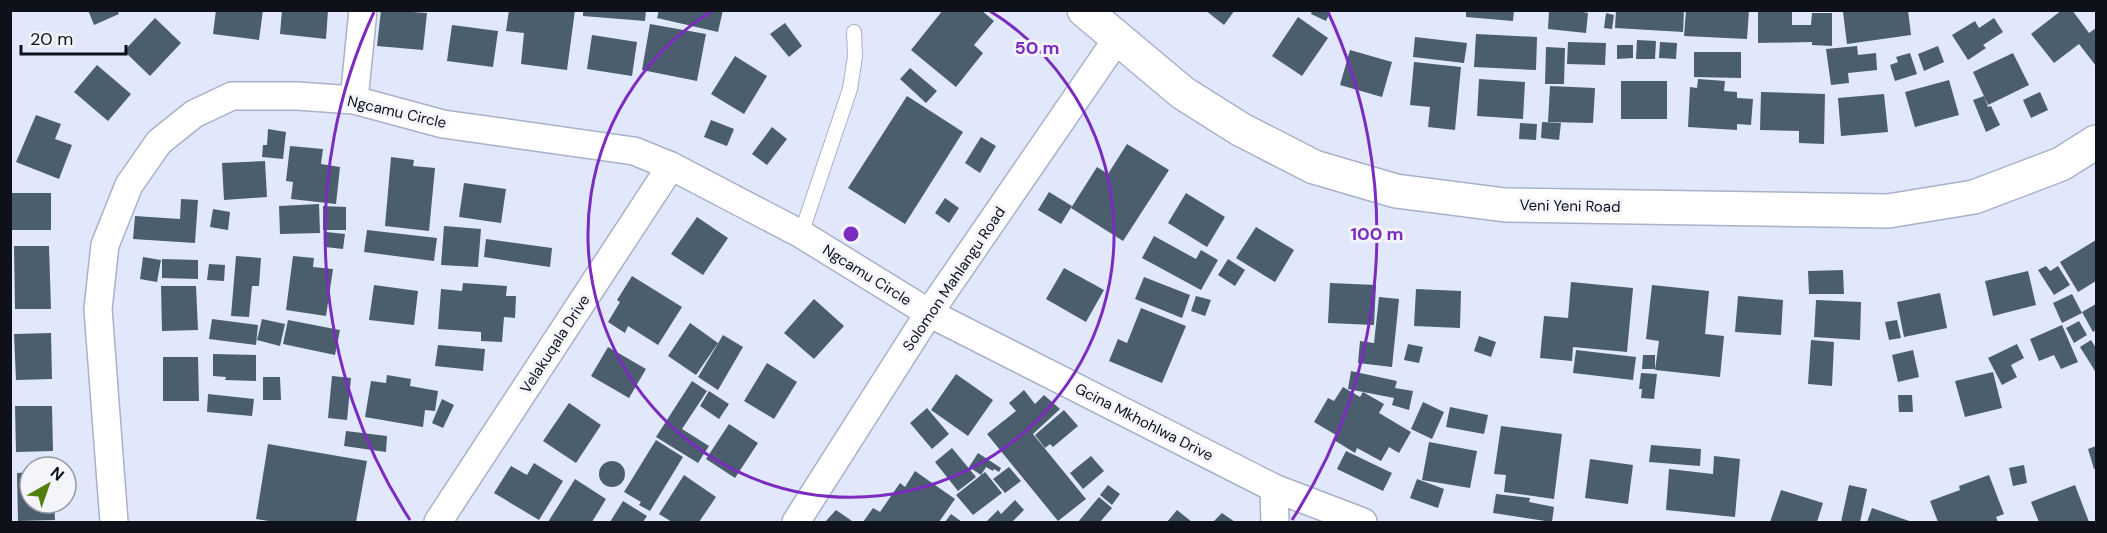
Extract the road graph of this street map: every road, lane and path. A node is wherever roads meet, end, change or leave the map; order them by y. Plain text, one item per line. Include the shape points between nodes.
1 (363, 10) edge
2 (1084, 10) edge
3 (854, 32) dead end
4 (1117, 39) junction
5 (354, 100) junction
6 (2097, 142) edge
7 (671, 166) junction
8 (801, 234) junction
9 (929, 313) junction
10 (1274, 488) junction
11 (114, 522) edge
12 (438, 522) edge
13 (796, 522) edge
14 (1275, 522) edge
15 (1363, 522) edge

1 - 5 street
2 - 4 street, Veni Yeni Road
3 - 8 lane via 850,89
4 - 6 street, Veni Yeni Road via 1183,93 1240,129 1314,166 1396,191 1505,205 1888,211 1974,197 2061,164
4 - 9 street, Solomon Mahlangu Road
5 - 7 street, Ngcamu Circle via 443,124 634,151
5 - 11 street, Ngcamu Circle via 232,96 194,114 159,142 129,185 105,245 98,309
7 - 8 street, Ngcamu Circle
7 - 12 street, Velakuqala Drive
8 - 9 street, Ngcamu Circle
9 - 10 street, Gcina Mkhohlwa Drive
9 - 13 street, Solomon Mahlangu Road
10 - 14 street
10 - 15 street, Gcina Mkhohlwa Drive

